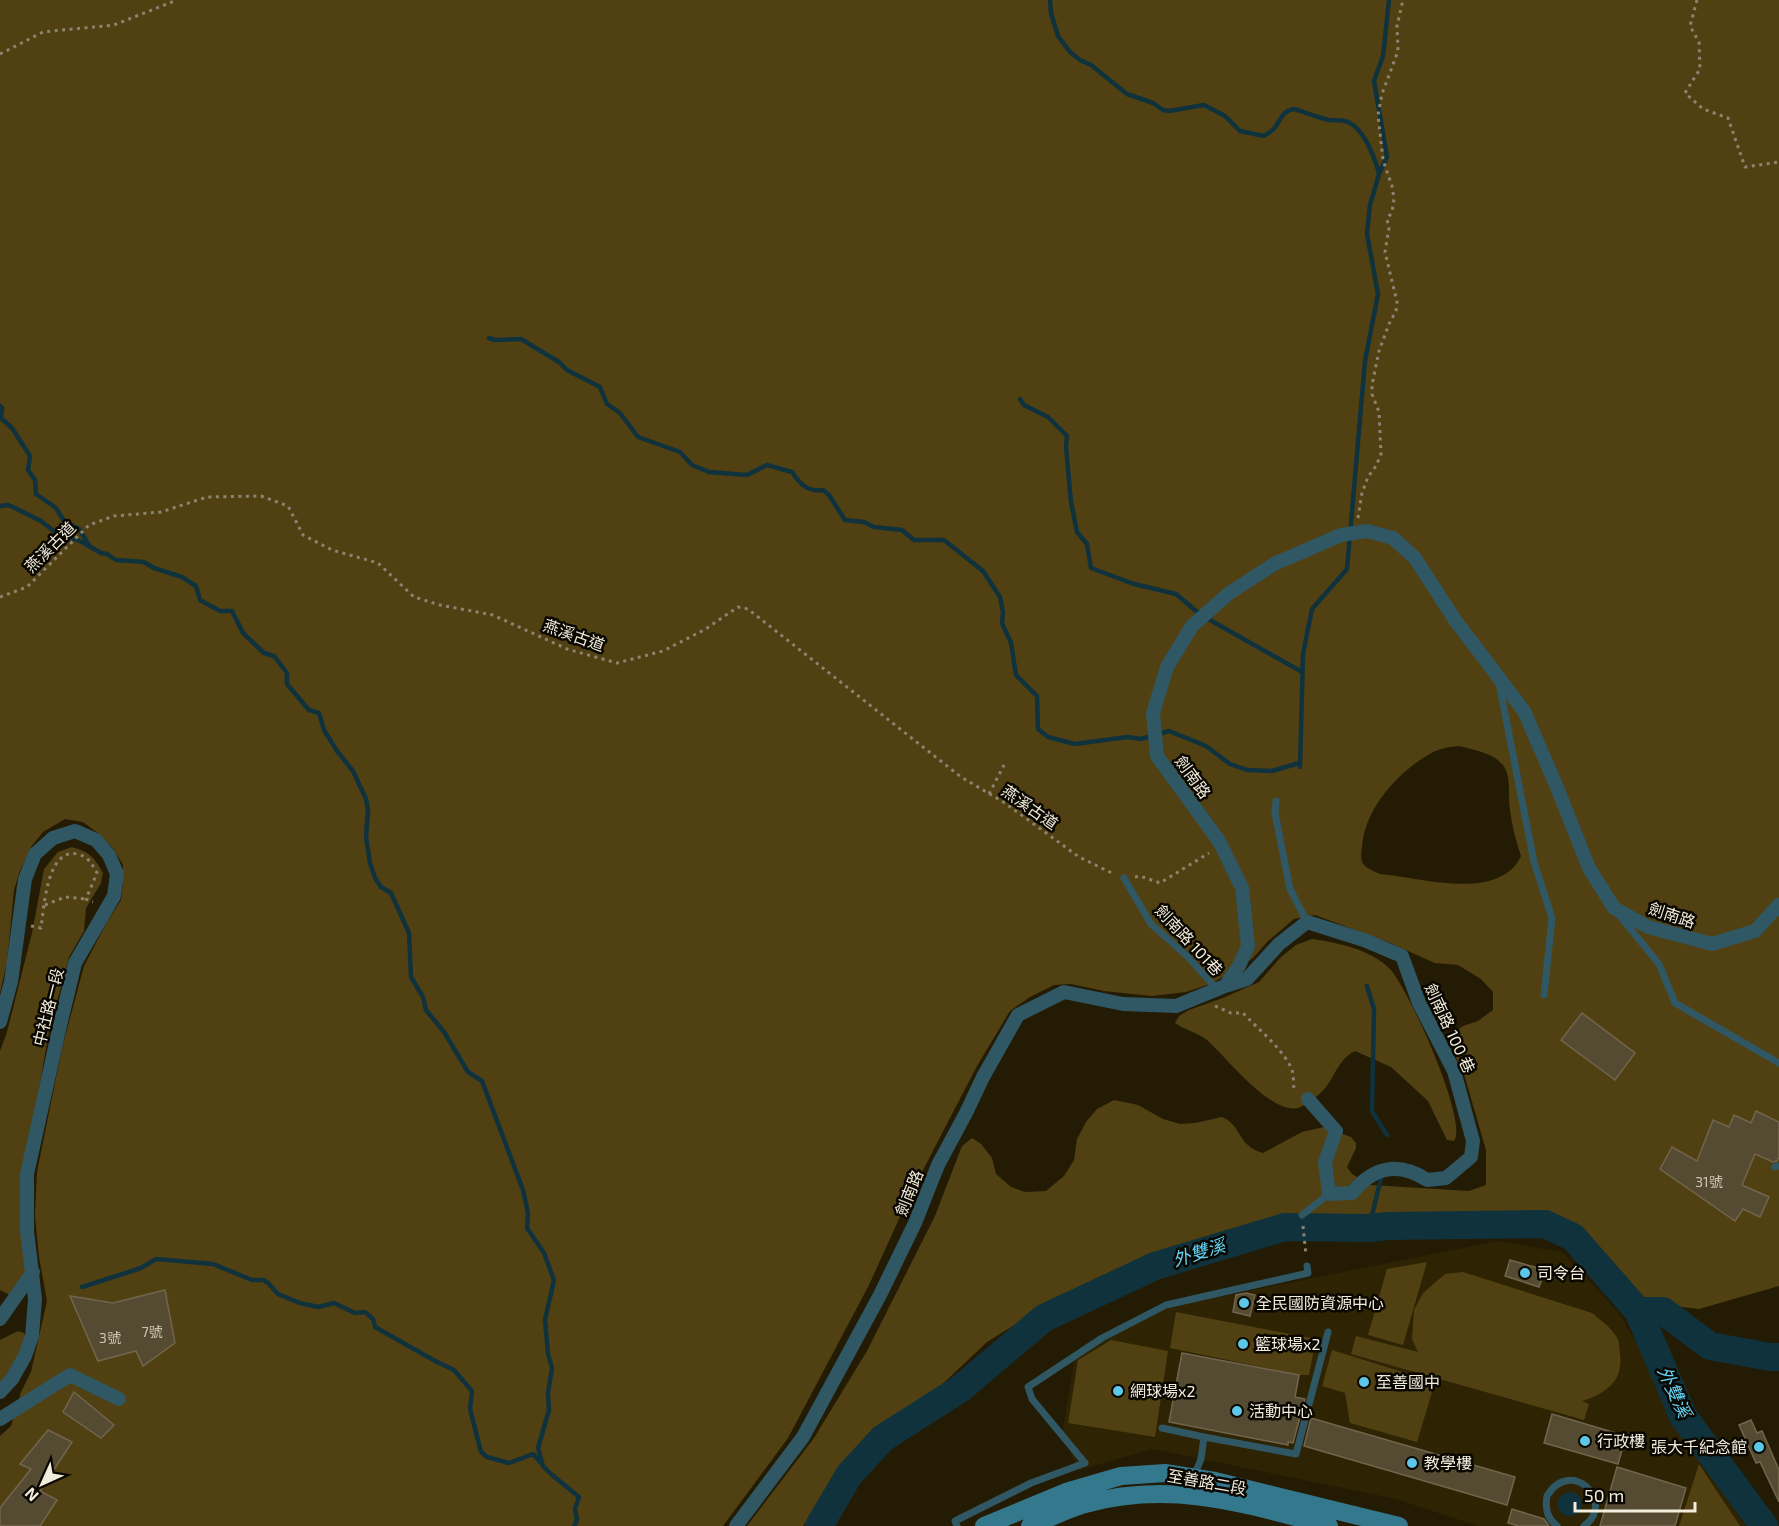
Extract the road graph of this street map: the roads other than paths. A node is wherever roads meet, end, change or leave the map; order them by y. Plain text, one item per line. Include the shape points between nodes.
1 (1498, 677) junction
2 (1276, 801) dead end
3 (1124, 878) road end
4 (1779, 905) edge
5 (1614, 908) junction
6 (1307, 922) junction
7 (1221, 987) junction
8 (1544, 995) dead end
9 (0, 1022) edge
10 (1779, 1063) edge
11 (1308, 1099) road end
12 (1329, 1194) junction
13 (1302, 1215) road end
14 (1307, 1266) road end
15 (33, 1272) junction
16 (0, 1319) edge
17 (1328, 1332) dead end
18 (0, 1392) edge
19 (119, 1399) dead end
20 (0, 1419) edge
21 (1162, 1428) dead end
22 (1204, 1437) junction
23 (1193, 1478) junction
24 (1048, 1522) edge
25 (736, 1526) edge
26 (957, 1526) edge
27 (984, 1526) edge
28 (1030, 1526) edge
29 (1329, 1526) edge
30 (1399, 1526) edge
31 (1557, 1526) edge
32 (1584, 1526) edge

1 - 5 street, 劍南路 via 1524,711 1589,868
1 - 7 street, 劍南路 via 1415,558 1393,538 1367,531 1351,533 1274,564 1228,594 1192,626 1167,667 1153,713 1157,756 1220,841 1242,888 1248,946 1239,966
1 - 8 lane via 1534,862 1552,918
2 - 6 lane via 1290,889
3 - 7 lane, 劍南路 101巷 via 1151,924
4 - 5 street, 劍南路 via 1755,931 1712,944 1648,927
5 - 10 lane via 1659,964 1674,1003
6 - 7 street via 1279,944 1247,979
6 - 12 street, 劍南路 100 巷 via 1402,956 1419,1003 1454,1071 1473,1141 1471,1157 1446,1178 1427,1180 1386,1168 1363,1179 1352,1193
7 - 25 street, 劍南路 via 1176,1006 1123,1004 1064,992 1018,1015 938,1165 915,1224 880,1295 803,1437
9 - 15 street, 中社路一段 via 11,982 25,879 35,854 53,838 75,831 96,840 109,855 117,874 114,896 75,963 27,1174 27,1231
11 - 12 street via 1336,1131 1325,1162
12 - 13 lane, 劍南路 100 巷
14 - 26 lane via 1308,1273 1166,1305 1102,1338 1028,1387 1032,1399 1085,1463 1031,1483 955,1521
15 - 16 street
15 - 18 street, 中社路一段 via 32,1336 12,1379
17 - 22 lane via 1296,1454
19 - 20 street via 70,1375
21 - 22 lane
22 - 23 lane
23 - 27 street, 至善路二段 via 1165,1473 1121,1476 1066,1492
23 - 30 street, 至善路二段 via 1215,1480
24 - 28 street, 至善路二段
24 - 29 street, 至善路二段 via 1085,1504 1139,1494 1176,1493 1242,1502
31 - 32 lane via 1547,1514 1547,1496 1558,1483 1575,1480 1589,1488 1596,1502 1593,1517

